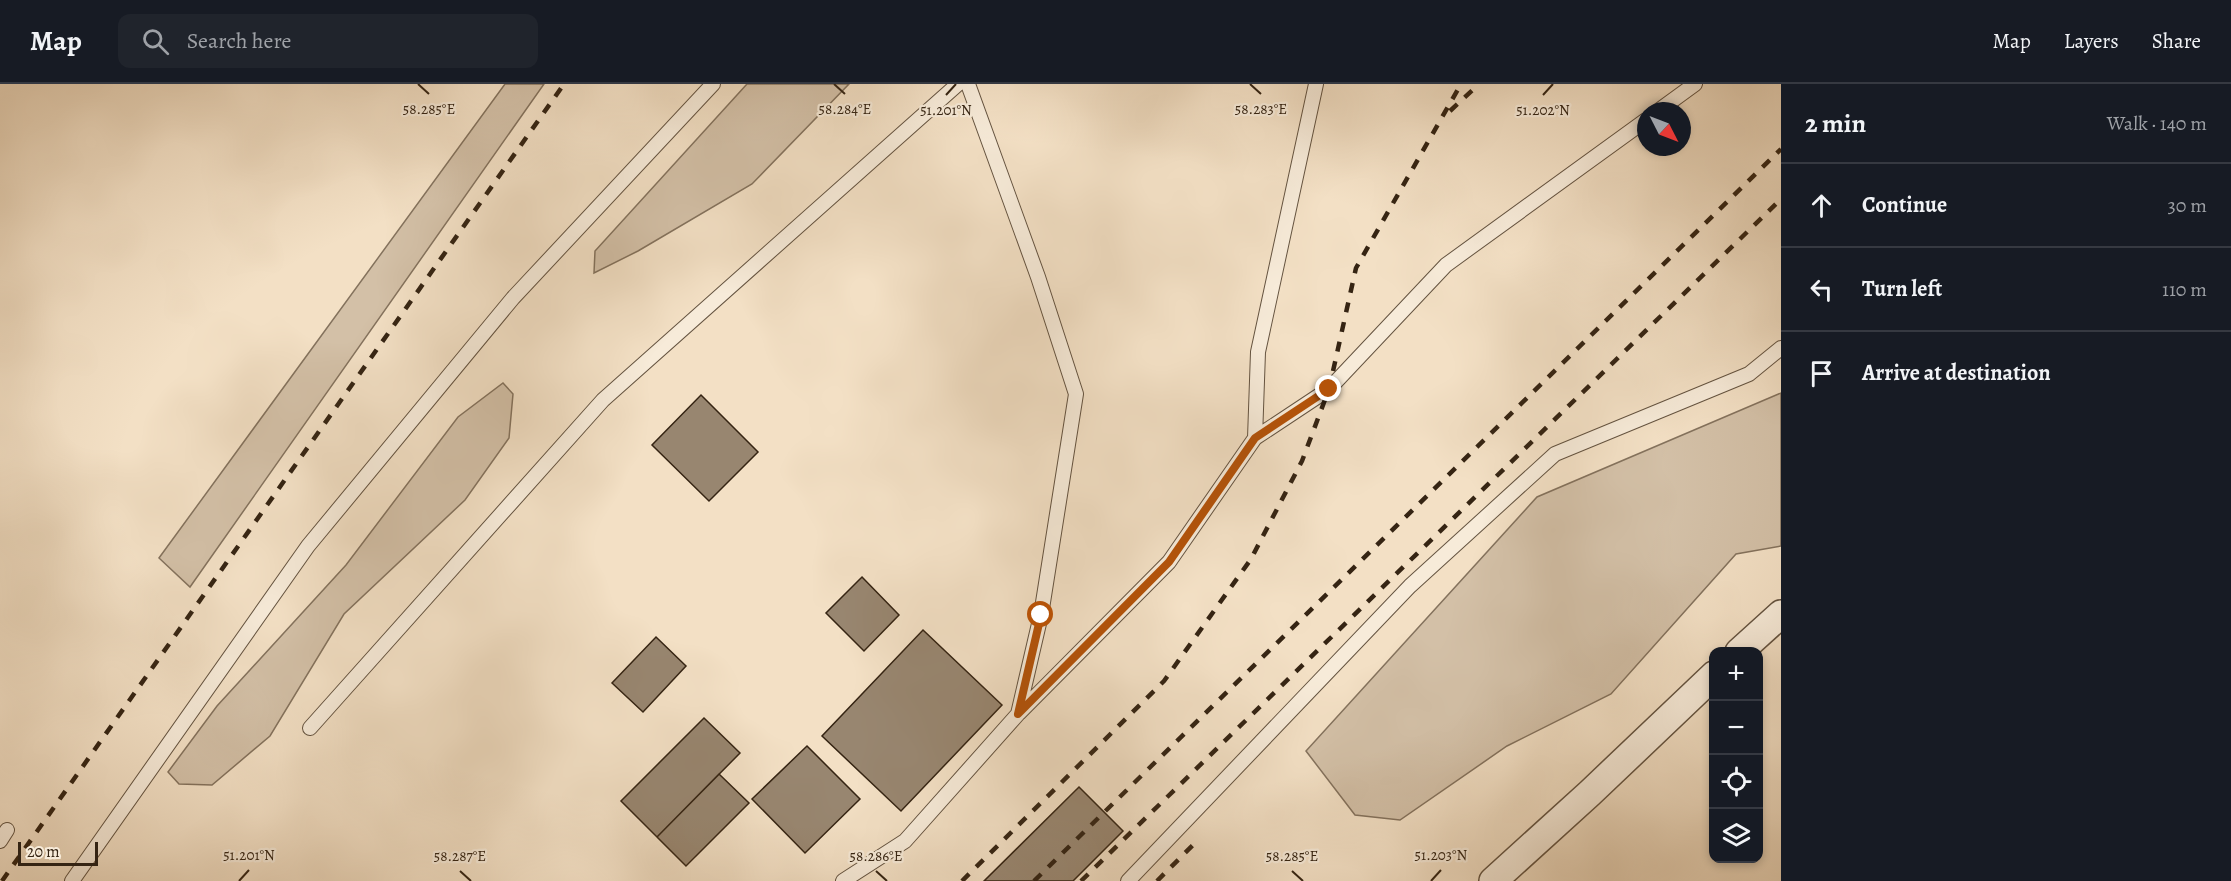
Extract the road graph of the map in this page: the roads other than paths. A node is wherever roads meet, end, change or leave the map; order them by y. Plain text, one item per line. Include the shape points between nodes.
1 (713, 84) edge
2 (958, 84) edge
3 (968, 84) edge
4 (1316, 84) edge
5 (1695, 84) edge
6 (1670, 102) edge
7 (1637, 127) edge
8 (1781, 348) edge
9 (1255, 438) junction
10 (1781, 614) edge
11 (1744, 647) edge
12 (1709, 679) edge
13 (1018, 714) junction
14 (310, 728) dead end
15 (72, 881) edge
16 (843, 881) edge
17 (1128, 881) edge
18 (1493, 881) edge

1 - 15 lane via 513,298 308,546
2 - 14 lane via 603,400
3 - 13 lane via 1076,394 1041,615
4 - 9 lane via 1258,351
5 - 6 lane
7 - 9 lane via 1446,265 1329,389
8 - 17 lane via 1749,374 1555,454 1410,586
9 - 13 lane via 1169,562
10 - 11 street
12 - 18 street
13 - 16 lane via 905,841

